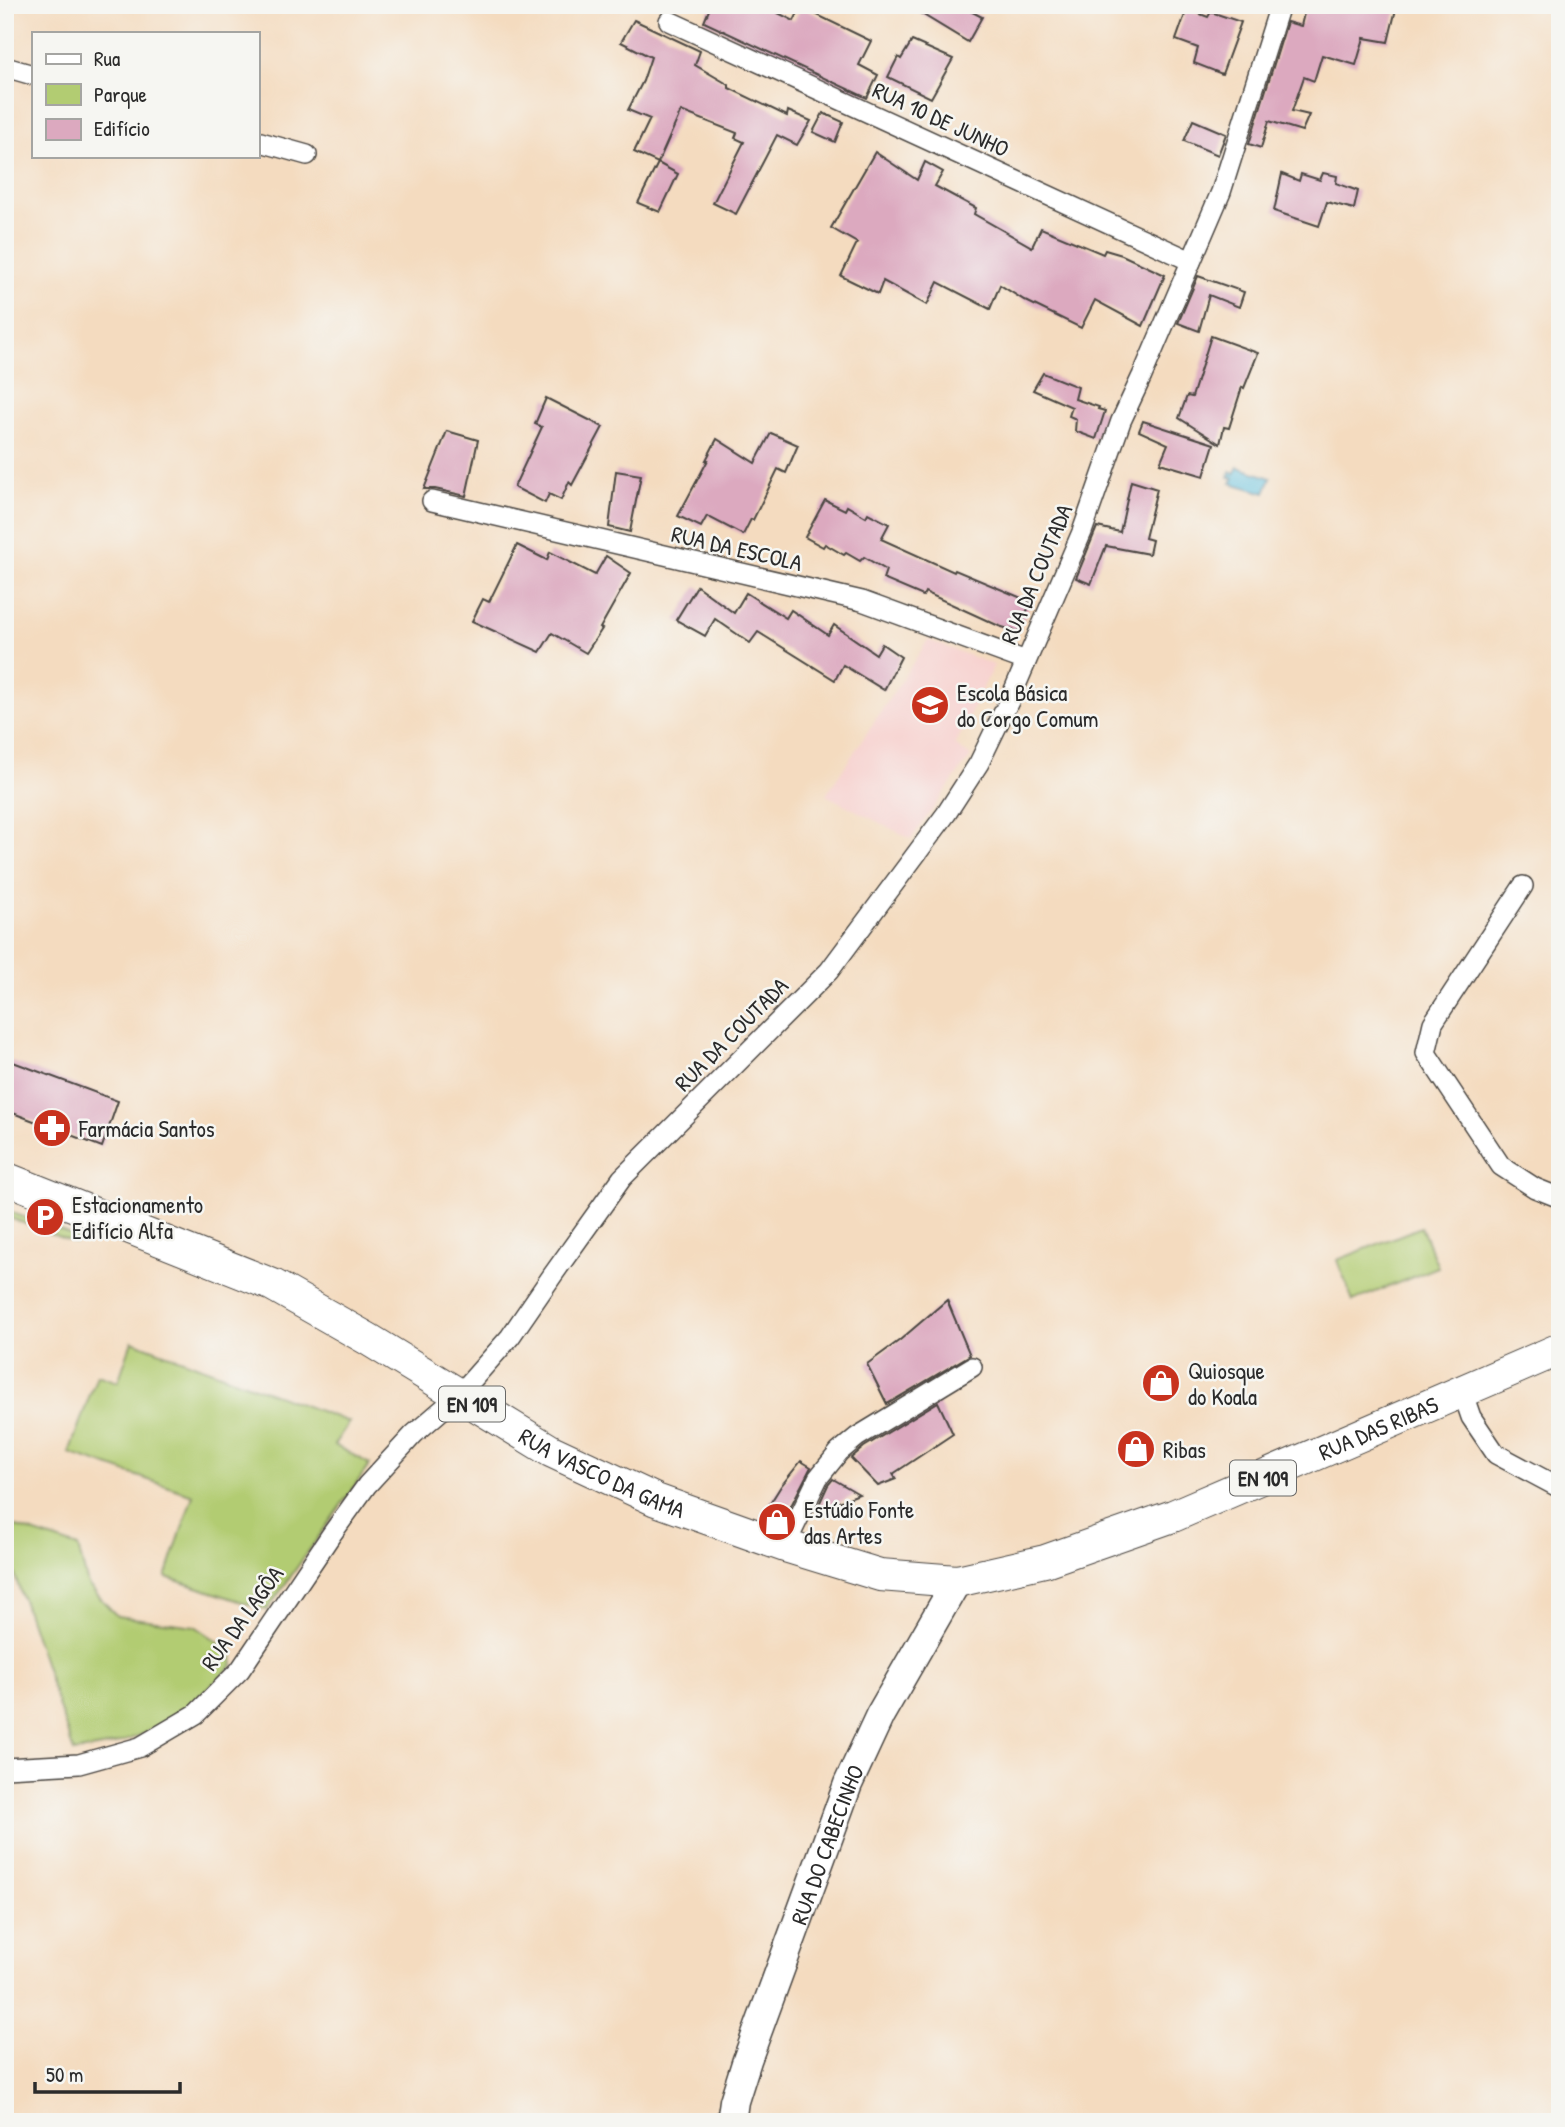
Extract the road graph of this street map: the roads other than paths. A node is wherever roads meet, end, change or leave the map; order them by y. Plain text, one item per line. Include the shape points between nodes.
1 (1280, 5) edge
2 (669, 21) dead end
3 (5, 67) edge
4 (32, 75) edge
5 (259, 142) edge
6 (307, 155) dead end
7 (1191, 261) junction
8 (432, 501) dead end
9 (1026, 661) junction
10 (1523, 886) dead end
11 (5, 1178) edge
12 (1560, 1198) edge
13 (1560, 1349) edge
14 (972, 1367) dead end
15 (1462, 1391) junction
16 (458, 1396) junction
17 (1560, 1488) edge
18 (785, 1546) junction
19 (957, 1581) junction
20 (5, 1768) edge
21 (731, 2122) edge

1 - 7 street, RUA DA COUTADA via 1221,192
2 - 7 street, RUA 10 DE JUNHO
3 - 4 street
5 - 6 street
7 - 9 street, RUA DA COUTADA via 1121,421 1082,532
8 - 9 street, RUA DA ESCOLA via 862,601
9 - 16 street, RUA DA COUTADA via 979,763 829,971 622,1178 510,1337
10 - 12 street via 1433,1023 1426,1053 1502,1166
11 - 16 main road, RUA VASCO DA GAMA / EN 109 via 273,1285
13 - 15 main road, RUA DAS RIBAS / EN 109
14 - 18 street via 839,1452 818,1478
15 - 17 street via 1471,1417 1496,1454
15 - 19 main road, RUA DAS RIBAS / EN 109 via 1173,1516 1045,1561
16 - 18 main road, RUA VASCO DA GAMA / EN 109 via 551,1451 656,1500
16 - 20 street, RUA DA LAGÔA via 414,1434 368,1485 240,1670 196,1714 140,1747 79,1765
18 - 19 main road, RUA VASCO DA GAMA / EN 109 via 880,1575
19 - 21 street, RUA DO CABECINHO via 880,1715 848,1784 747,2060

